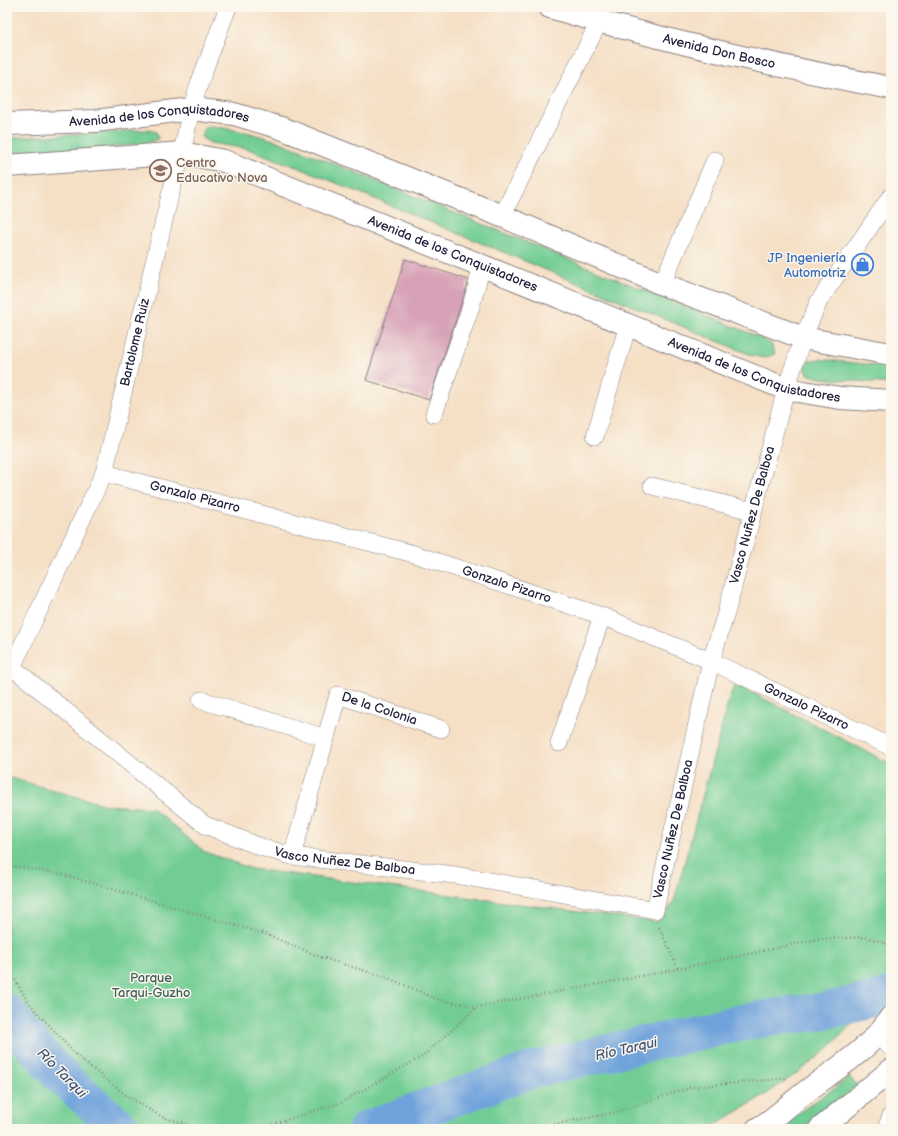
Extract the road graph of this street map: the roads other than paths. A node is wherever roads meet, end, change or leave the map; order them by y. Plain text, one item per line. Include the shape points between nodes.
1 (228, 7) edge
2 (550, 7) edge
3 (599, 22) junction
4 (891, 88) edge
5 (191, 109) junction
6 (7, 124) edge
7 (182, 153) junction
8 (715, 160) dead end
9 (7, 166) edge
10 (891, 196) edge
11 (502, 216) junction
12 (482, 266) junction
13 (662, 284) junction
14 (628, 325) junction
15 (803, 338) junction
16 (891, 354) edge
17 (786, 389) junction
18 (891, 401) edge
19 (434, 414) dead end
20 (595, 436) dead end
21 (104, 473) junction
22 (652, 486) dead end
23 (752, 511) junction
24 (602, 616) junction
25 (711, 661) junction
26 (10, 666) edge
27 (201, 700) dead end
28 (441, 729) dead end
29 (326, 738) junction
30 (558, 743) dead end
31 (891, 746) edge
32 (292, 856) junction
33 (885, 1032) edge
34 (891, 1070) edge
35 (891, 1116) edge
36 (757, 1129) edge
37 (820, 1129) edge
38 (886, 1129) edge

1 - 5 street, Bartolome Ruiz
2 - 3 main road, Avenida Don Bosco
3 - 4 main road, Avenida Don Bosco via 711,50
3 - 11 street
5 - 6 main road, Avenida de los Conquistadores via 95,121
5 - 7 street, Bartolome Ruiz
5 - 11 main road, Avenida de los Conquistadores via 234,114 281,128
7 - 9 main road, Avenida de los Conquistadores
7 - 12 main road, Avenida de los Conquistadores via 224,161
7 - 21 street, Bartolome Ruiz
8 - 13 street
10 - 15 street, Vasco Nuñez De Balboa via 819,301
11 - 13 main road, Avenida de los Conquistadores
12 - 14 main road, Avenida de los Conquistadores
12 - 19 street
13 - 15 main road, Avenida de los Conquistadores
14 - 17 main road, Avenida de los Conquistadores
14 - 20 street
15 - 16 main road, Avenida de los Conquistadores
15 - 17 street, Vasco Nuñez De Balboa
17 - 18 main road, Avenida de los Conquistadores via 840,398
17 - 23 street, Vasco Nuñez De Balboa
21 - 24 street, Gonzalo Pizarro via 414,554
21 - 26 street, Bartolome Ruiz
22 - 23 street
23 - 25 street, Vasco Nuñez De Balboa
24 - 25 street, Gonzalo Pizarro
24 - 30 street
25 - 31 street, Gonzalo Pizarro
25 - 32 street, Vasco Nuñez De Balboa via 655,910 455,876
26 - 32 street, Vasco Nuñez De Balboa via 205,825 260,847
27 - 29 street
28 - 29 street, De la Colonia via 338,695
29 - 32 street, De la Colonia
33 - 36 main road
34 - 37 main road
35 - 38 street

